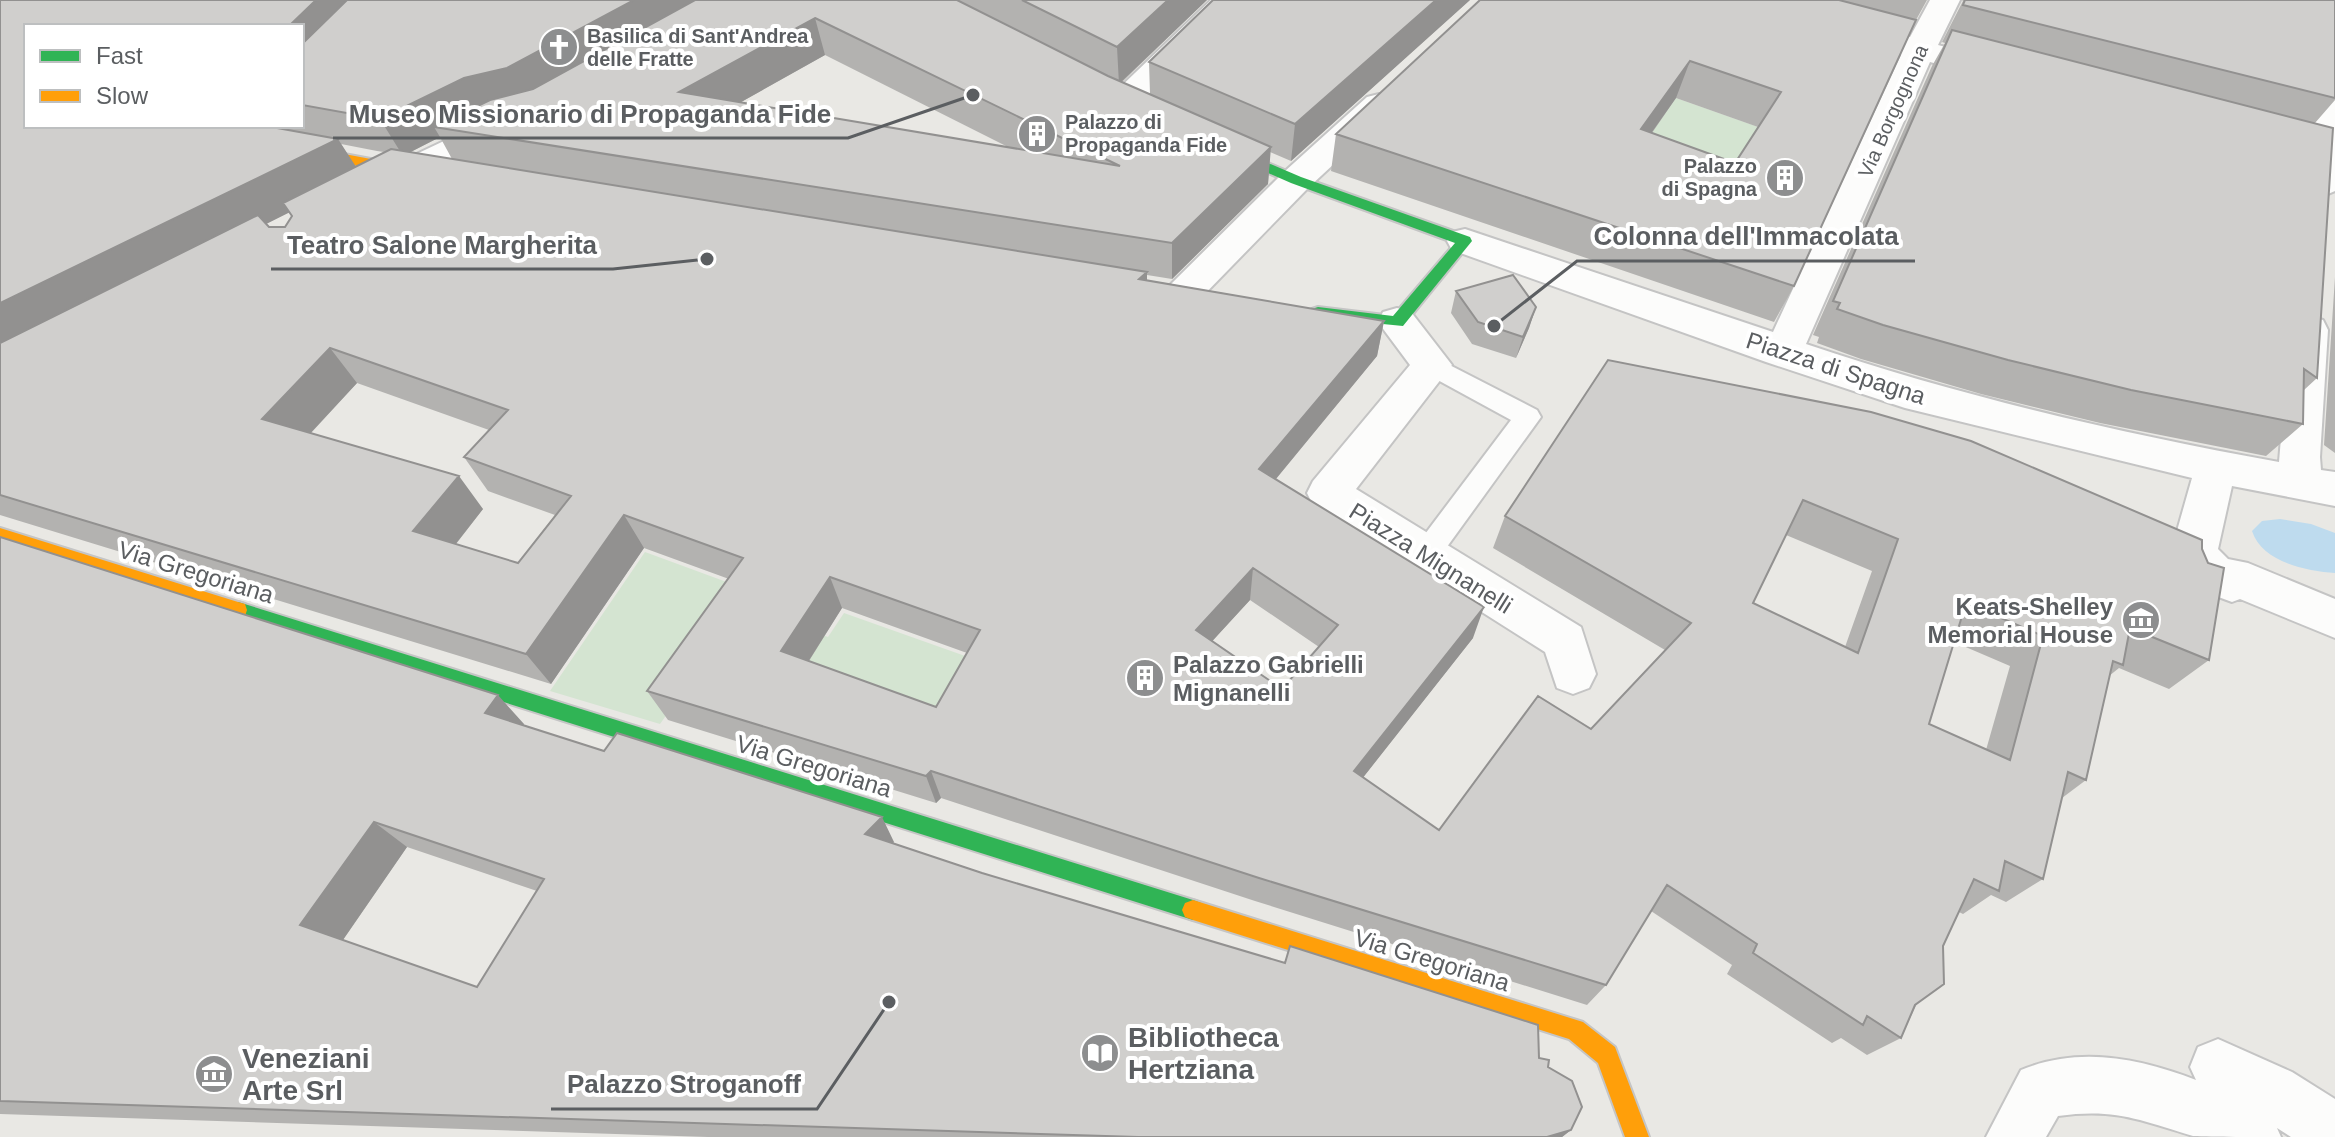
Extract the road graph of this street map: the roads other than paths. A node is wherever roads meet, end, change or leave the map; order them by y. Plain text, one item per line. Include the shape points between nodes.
1 (1229, 0) edge
2 (1730, 0) edge
3 (1945, 0) edge
4 (2329, 0) edge
5 (1919, 50) junction
6 (2026, 78) edge
7 (1400, 85) edge
8 (1123, 103) edge
9 (537, 116) edge
10 (1195, 135) edge
11 (266, 144) edge
12 (2319, 154) edge
13 (423, 173) junction
14 (1296, 180) junction
15 (355, 198) edge
16 (2318, 219) edge
17 (1465, 241) junction
18 (1179, 297) edge
19 (2312, 298) edge
20 (1307, 311) edge
21 (1397, 322) junction
22 (1780, 352) junction
23 (1432, 365) junction
24 (2215, 467) junction
25 (2318, 485) edge
26 (0, 535) edge
27 (1426, 554) junction
28 (2335, 619) edge
29 (1573, 674) dead end
30 (2272, 1091) edge
31 (1637, 1137) edge
32 (2015, 1137) edge

1 - 8 street
2 - 5 street
3 - 5 street, Via Borgognona
4 - 12 street
5 - 6 street
5 - 22 street, Via Borgognona via 1795,329
7 - 14 street
9 - 13 street via 497,126
10 - 14 street, Piazza di Spagna
11 - 13 street
12 - 16 street
13 - 15 street
14 - 17 street, Piazza di Spagna
14 - 18 street
17 - 21 street
17 - 22 street, Piazza di Spagna
19 - 25 street via 2299,457
20 - 21 street
21 - 23 street
22 - 24 street, Piazza di Spagna via 1905,393
23 - 27 lane via 1528,417
23 - 27 street, Piazza Mignanelli via 1328,493
24 - 25 street, Piazza di Spagna
24 - 28 street via 2191,567 2232,583 2232,576
26 - 31 street, Via Gregoriana via 1575,1030 1607,1055
27 - 29 street, Piazza Mignanelli via 1565,641
30 - 32 street via 2217,1117 2137,1088 2093,1084 2041,1090

